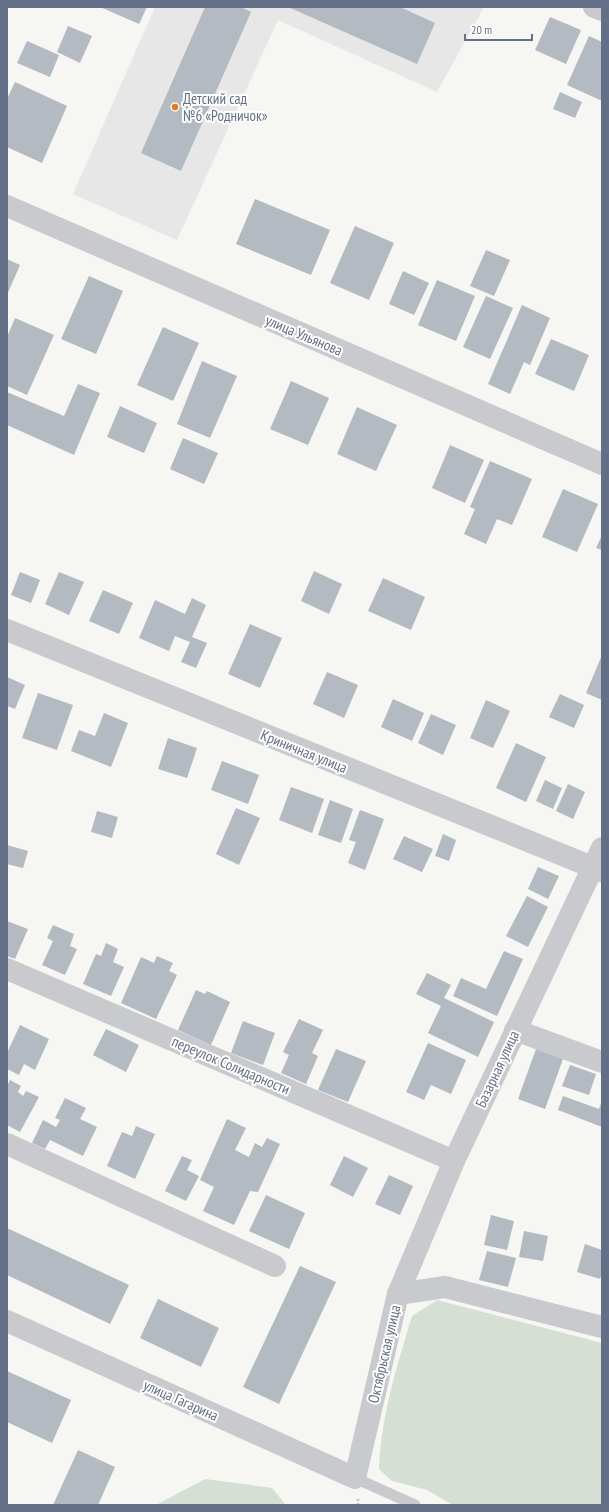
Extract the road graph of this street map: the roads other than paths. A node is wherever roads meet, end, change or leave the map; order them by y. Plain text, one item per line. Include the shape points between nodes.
1 (594, 7) edge
2 (602, 10) edge
3 (7, 206) edge
4 (602, 464) edge
5 (7, 630) edge
6 (602, 848) edge
7 (598, 869) edge
8 (7, 969) edge
9 (515, 1030) junction
10 (602, 1062) edge
11 (7, 1144) edge
12 (454, 1161) junction
13 (275, 1266) dead end
14 (398, 1294) junction
15 (7, 1321) edge
16 (602, 1327) edge
17 (355, 1478) junction
18 (415, 1505) edge

1 - 2 street
3 - 4 street, улица Ульянова
5 - 7 street, Криничная улица
6 - 7 street, Базарная улица
7 - 9 street, Базарная улица
8 - 12 street, переулок Солидарности
9 - 10 street
9 - 12 street, Базарная улица
11 - 13 street
12 - 14 street, Базарная улица
14 - 16 street, Октябрьская улица via 445,1287
14 - 17 street, Октябрьская улица
15 - 17 street, улица Гагарина
17 - 18 lane

